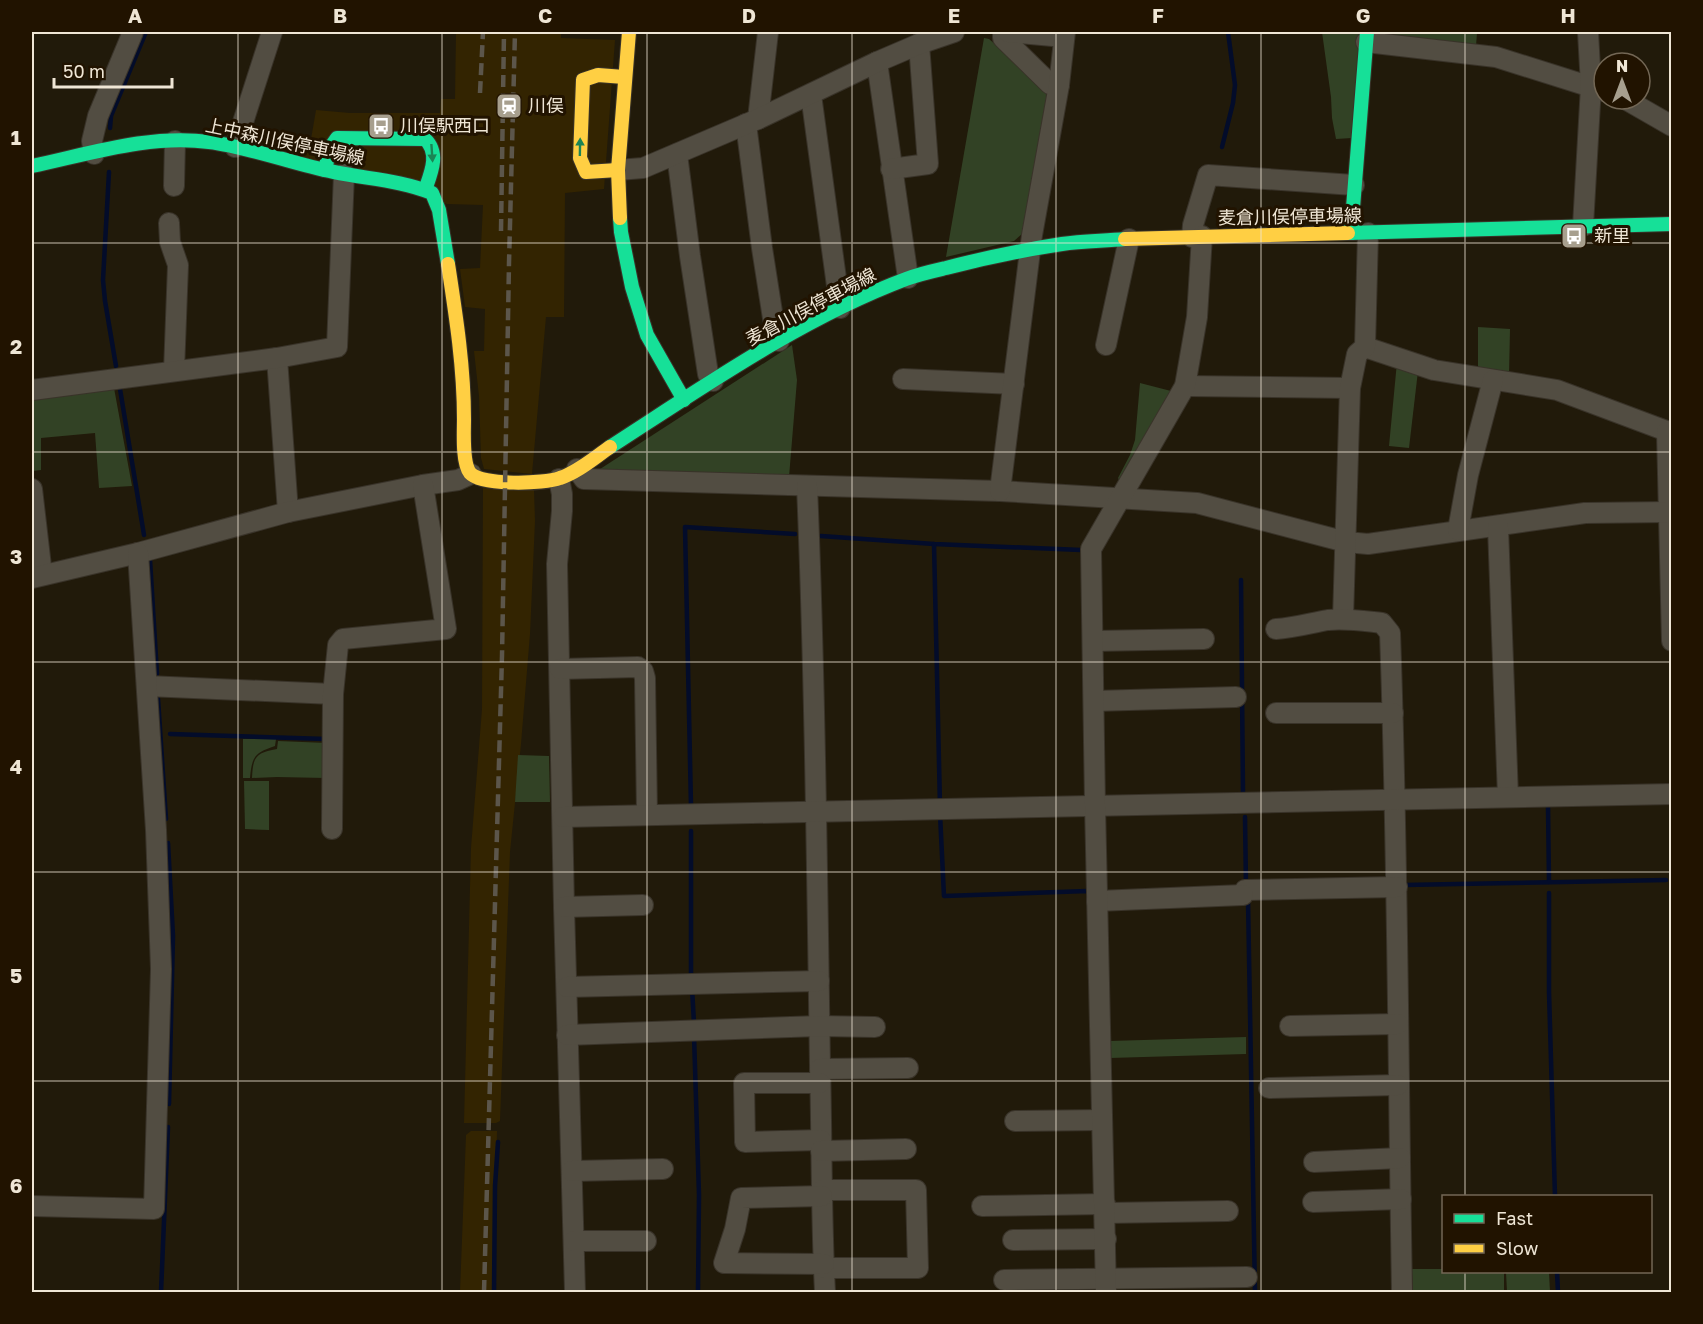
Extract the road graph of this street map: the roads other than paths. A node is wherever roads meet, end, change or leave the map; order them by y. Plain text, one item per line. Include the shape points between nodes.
1 (272, 32) edge
2 (629, 32) edge
3 (768, 32) edge
4 (954, 32) edge
5 (1003, 32) edge
6 (1008, 32) edge
7 (1588, 32) edge
8 (126, 33) edge
9 (1065, 34) edge
10 (1367, 37) edge
11 (919, 44) junction
12 (1592, 57) edge
13 (877, 62) junction
14 (624, 77) junction
15 (1059, 85) junction
16 (1592, 86) edge
17 (810, 95) junction
18 (1594, 111) edge
19 (1645, 111) edge
20 (752, 122) junction
21 (1671, 126) edge
22 (175, 141) junction
23 (235, 147) junction
24 (94, 153) junction
25 (677, 153) junction
26 (32, 166) edge
27 (891, 169) junction
28 (618, 170) junction
29 (335, 172) junction
30 (1354, 185) junction
31 (174, 186) dead end
32 (425, 190) junction
33 (170, 223) dead end
34 (1671, 224) edge
35 (1582, 226) junction
36 (1360, 233) junction
37 (1197, 237) junction
38 (1129, 239) junction
39 (1030, 249) junction
40 (908, 278) junction
41 (840, 308) junction
42 (779, 341) junction
43 (1106, 345) dead end
44 (1365, 347) junction
45 (277, 358) junction
46 (174, 371) junction
47 (903, 379) dead end
48 (1493, 380) junction
49 (713, 381) junction
50 (1014, 384) junction
51 (1185, 387) junction
52 (1350, 388) junction
53 (32, 390) edge
54 (684, 400) junction
55 (1669, 433) edge
56 (577, 469) junction
57 (471, 474) junction
58 (559, 479) junction
59 (423, 485) junction
60 (807, 486) junction
61 (32, 489) edge
62 (1000, 491) junction
63 (1121, 498) junction
64 (288, 512) junction
65 (1669, 512) junction
66 (1498, 527) junction
67 (1458, 530) junction
68 (1346, 542) junction
69 (138, 553) junction
70 (37, 577) edge
71 (1343, 620) junction
72 (1276, 629) dead end
73 (1204, 639) dead end
74 (1671, 640) edge
75 (1093, 641) junction
76 (560, 669) junction
77 (147, 686) junction
78 (333, 694) junction
79 (1236, 697) dead end
80 (1094, 701) junction
81 (1276, 713) dead end
82 (1393, 713) junction
83 (1671, 794) edge
84 (1508, 796) junction
85 (1395, 799) junction
86 (1095, 806) junction
87 (816, 812) junction
88 (647, 815) junction
89 (563, 817) junction
90 (332, 829) dead end
91 (1396, 886) junction
92 (1097, 901) junction
93 (643, 905) dead end
94 (564, 907) junction
95 (819, 981) junction
96 (567, 987) junction
97 (1398, 1023) junction
98 (819, 1026) junction
99 (1290, 1026) dead end
100 (875, 1027) dead end
101 (567, 1035) junction
102 (908, 1068) dead end
103 (820, 1076) junction
104 (1398, 1085) junction
105 (1269, 1088) dead end
106 (1102, 1120) junction
107 (1015, 1121) dead end
108 (821, 1146) junction
109 (906, 1149) dead end
110 (1400, 1158) junction
111 (1314, 1162) dead end
112 (663, 1169) dead end
113 (572, 1171) junction
114 (822, 1193) junction
115 (1401, 1199) junction
116 (1313, 1202) dead end
117 (32, 1206) edge
118 (982, 1206) dead end
119 (1105, 1208) junction
120 (1228, 1211) dead end
121 (1106, 1239) junction
122 (1012, 1240) dead end
123 (574, 1241) junction
124 (646, 1241) dead end
125 (824, 1266) junction
126 (1247, 1277) dead end
127 (1004, 1280) dead end
128 (1106, 1286) edge
129 (575, 1293) edge
130 (825, 1293) edge
131 (1402, 1293) edge

1 - 23 street
2 - 14 main road
3 - 20 street
4 - 11 street
5 - 15 street via 1002,38 1050,84
6 - 9 street
7 - 12 street
8 - 24 street via 98,116 92,141
9 - 15 street
10 - 16 street via 1496,57
10 - 30 main road
11 - 13 street
11 - 27 street via 928,164
13 - 17 street
13 - 27 street
14 - 28 main road
28 -> 14 main road via 586,172 583,167 583,80 598,74
15 - 39 street
17 - 20 street
17 - 41 street
18 - 35 street
19 - 21 street
20 - 25 street
20 - 42 street via 762,248
22 - 23 main road, 上中森川俣停車場線
22 - 24 main road, 上中森川俣停車場線
22 - 31 street
23 - 29 main road, 上中森川俣停車場線
24 - 26 main road, 上中森川俣停車場線
25 - 28 street via 643,168
25 - 49 street via 708,374
27 - 40 street
28 - 54 main road via 621,232 632,287 647,334
29 - 32 main road, 上中森川俣停車場線
29 -> 32 main road via 330,145 337,138 425,139 432,143 434,152
29 - 45 street via 337,347
30 - 36 main road
30 - 37 street via 1208,175 1193,225
32 - 57 main road via 432,193 439,210 464,381 465,451
33 - 46 street via 170,242 178,265
34 - 35 main road, 麦倉川俣停車場線
35 - 36 main road, 麦倉川俣停車場線
36 - 37 main road, 麦倉川俣停車場線
36 - 44 street
37 - 38 main road, 麦倉川俣停車場線
37 - 51 street via 1197,317
38 - 39 main road, 麦倉川俣停車場線
38 - 43 street
39 - 40 main road, 麦倉川俣停車場線
39 - 50 street
40 - 41 main road, 麦倉川俣停車場線
41 - 42 main road, 麦倉川俣停車場線
42 - 49 main road, 麦倉川俣停車場線
44 - 48 street via 1434,370
44 - 52 street via 1357,354
45 - 46 street
45 - 64 street
46 - 53 street
47 - 50 street
48 - 55 street via 1557,390
48 - 67 street
49 - 54 main road, 麦倉川俣停車場線
50 - 62 street
51 - 52 street
51 - 63 street
52 - 68 street
54 - 56 main road, 麦倉川俣停車場線
55 - 65 street
56 - 58 main road, 麦倉川俣停車場線
56 - 60 street via 584,479
57 - 58 main road, 麦倉川俣停車場線 via 481,480 505,482
57 - 59 street
58 - 76 street
59 - 64 street
59 - 78 street via 446,629 343,639 338,645
60 - 62 street
60 - 87 street
61 - 70 street
62 - 63 street
63 - 68 street via 1197,503
63 - 75 street via 1091,549
64 - 69 street
65 - 66 street via 1585,513
65 - 74 street
66 - 67 street
66 - 84 street
67 - 68 street via 1368,544
68 - 71 street
69 - 70 street
69 - 77 street
71 - 72 street
71 - 82 street via 1382,623 1390,633
73 - 75 street
75 - 80 street
76 - 88 street via 638,667 643,671
76 - 89 street
77 - 78 street
77 - 117 street via 161,969 154,1209
78 - 90 street
79 - 80 street
80 - 86 street
81 - 82 street
82 - 85 street
83 - 84 street
84 - 85 street
85 - 86 street
85 - 91 street
86 - 87 street
86 - 92 street
87 - 88 street
87 - 95 street
88 - 89 street
89 - 94 street
91 - 92 street
91 - 97 street
92 - 106 street
93 - 94 street
94 - 96 street
95 - 96 street
95 - 98 street
96 - 101 street
97 - 99 street
97 - 104 street
98 - 100 street
98 - 101 street
98 - 103 street
101 - 113 street
102 - 103 street
103 - 108 street
103 - 108 street via 744,1083 745,1142
104 - 105 street
104 - 110 street
106 - 107 street
106 - 119 street
108 - 109 street
108 - 114 street
110 - 111 street
110 - 115 street
112 - 113 street
113 - 123 street
114 - 125 street
114 - 125 street via 741,1198 724,1263
114 - 125 street via 916,1190 917,1224 918,1268
115 - 116 street
115 - 131 street
118 - 119 street
119 - 120 street
119 - 121 street
121 - 122 street
121 - 128 street
123 - 124 street
123 - 129 street
125 - 130 street
126 - 128 street
127 - 128 street

